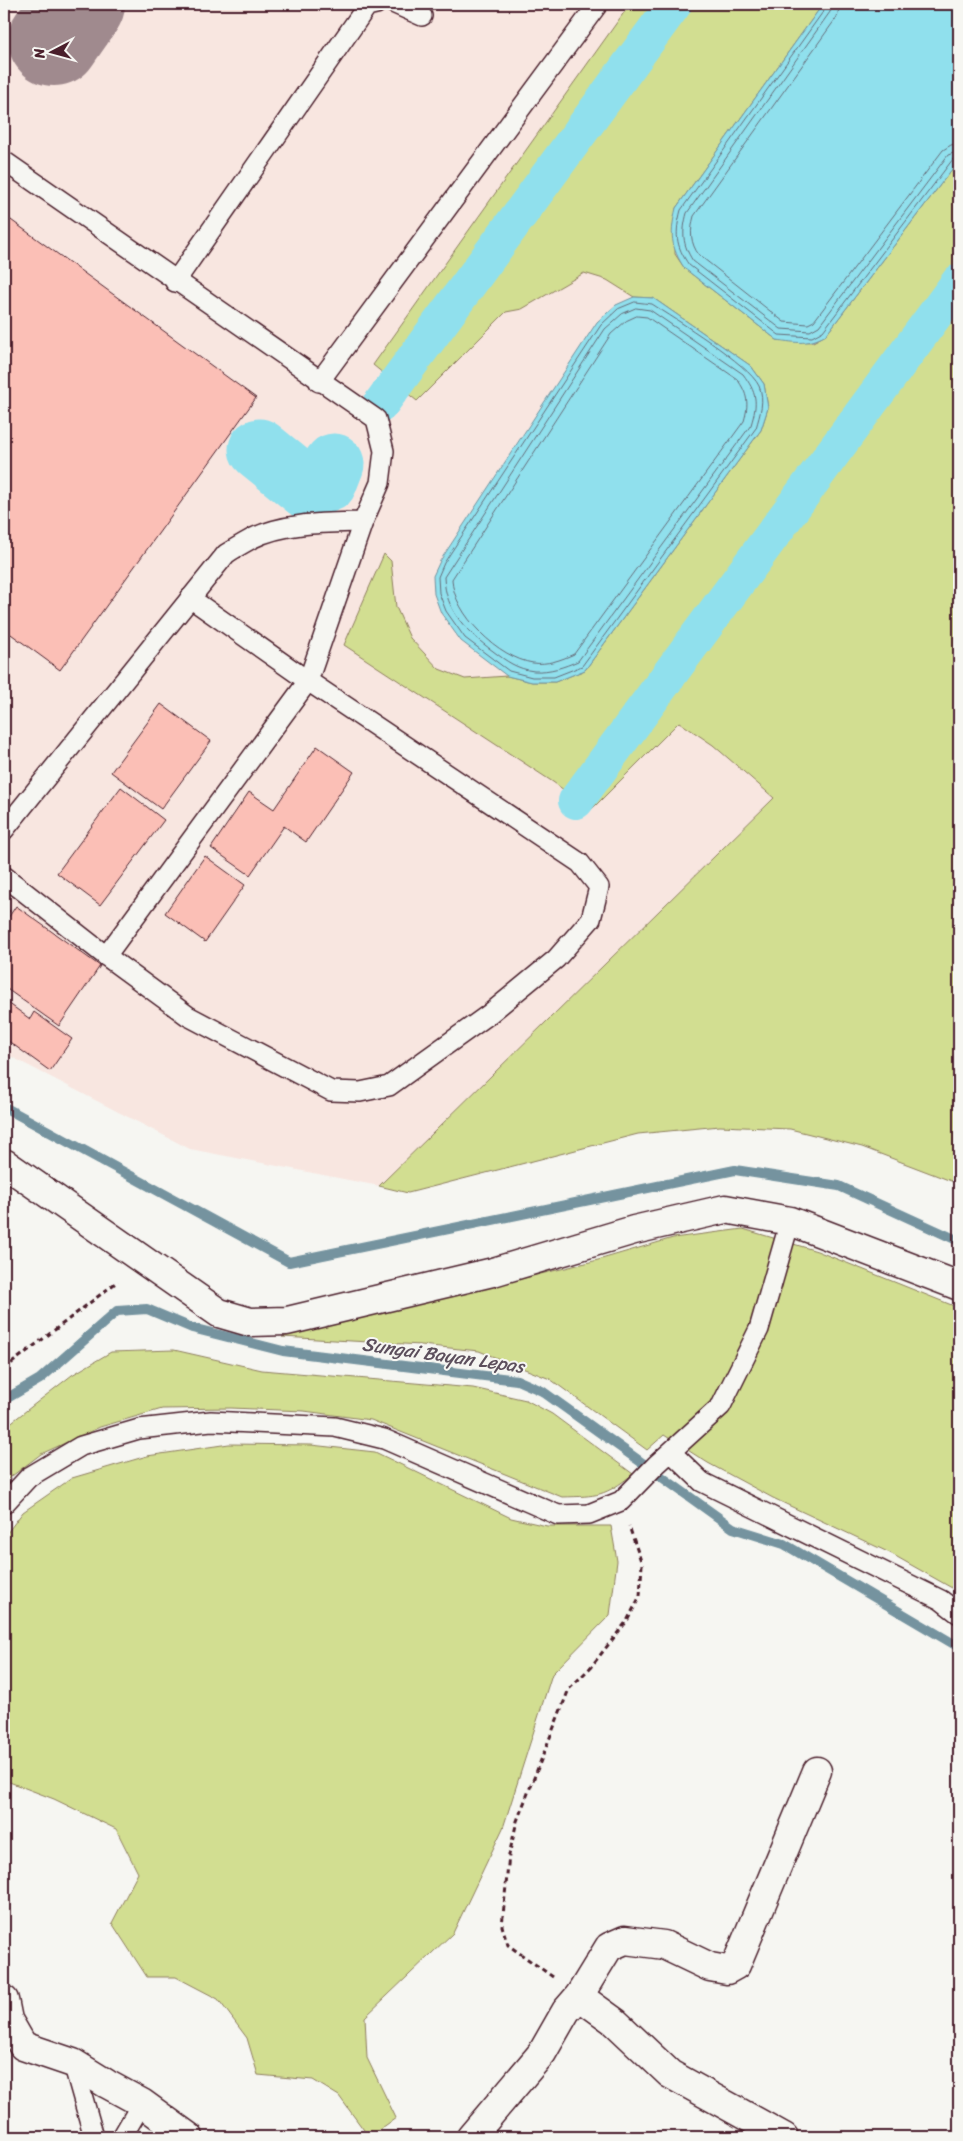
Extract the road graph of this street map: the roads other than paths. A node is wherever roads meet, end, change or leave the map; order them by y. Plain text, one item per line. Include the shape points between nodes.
1 (376, 4) edge
2 (395, 4) edge
3 (598, 4) edge
4 (422, 16) dead end
5 (4, 161) edge
6 (175, 282) junction
7 (319, 382) junction
8 (363, 522) junction
9 (190, 598) junction
10 (308, 680) junction
11 (4, 830) edge
12 (4, 876) edge
13 (106, 956) junction
14 (4, 1163) edge
15 (790, 1221) junction
16 (959, 1286) edge
17 (672, 1453) junction
18 (4, 1504) edge
19 (959, 1614) edge
20 (817, 1771) dead end
21 (579, 1996) junction
22 (4, 2000) edge
23 (73, 2063) junction
24 (142, 2103) junction
25 (94, 2137) edge
26 (122, 2137) edge
27 (189, 2137) edge
28 (471, 2137) edge
29 (784, 2137) edge

1 - 6 lane via 366,6
2 - 4 lane
3 - 7 lane
5 - 6 lane
6 - 7 lane
7 - 8 lane via 376,420 384,451 380,483
8 - 9 lane via 288,528 254,537 226,554
8 - 10 lane
9 - 10 lane
9 - 11 lane
10 - 13 lane
10 - 13 lane via 580,863 599,887 592,919 556,958 488,1014 389,1086 360,1092 331,1091 188,1016
12 - 13 lane
14 - 15 street via 219,1313 250,1322 288,1321 493,1272 634,1230 725,1209
15 - 16 street
15 - 17 lane via 759,1329 721,1406
17 - 18 lane via 626,1496 589,1514 558,1515 384,1439 335,1427 211,1421 139,1429 81,1446 29,1477
17 - 19 lane via 702,1482 941,1600
20 - 21 street via 736,1965 727,1970 710,1966 664,1945 625,1940 610,1947
21 - 28 street via 542,2052
21 - 29 street via 614,2022 670,2074
22 - 23 street via 8,2020 22,2046
23 - 24 street
23 - 25 lane
24 - 26 lane
24 - 27 street

